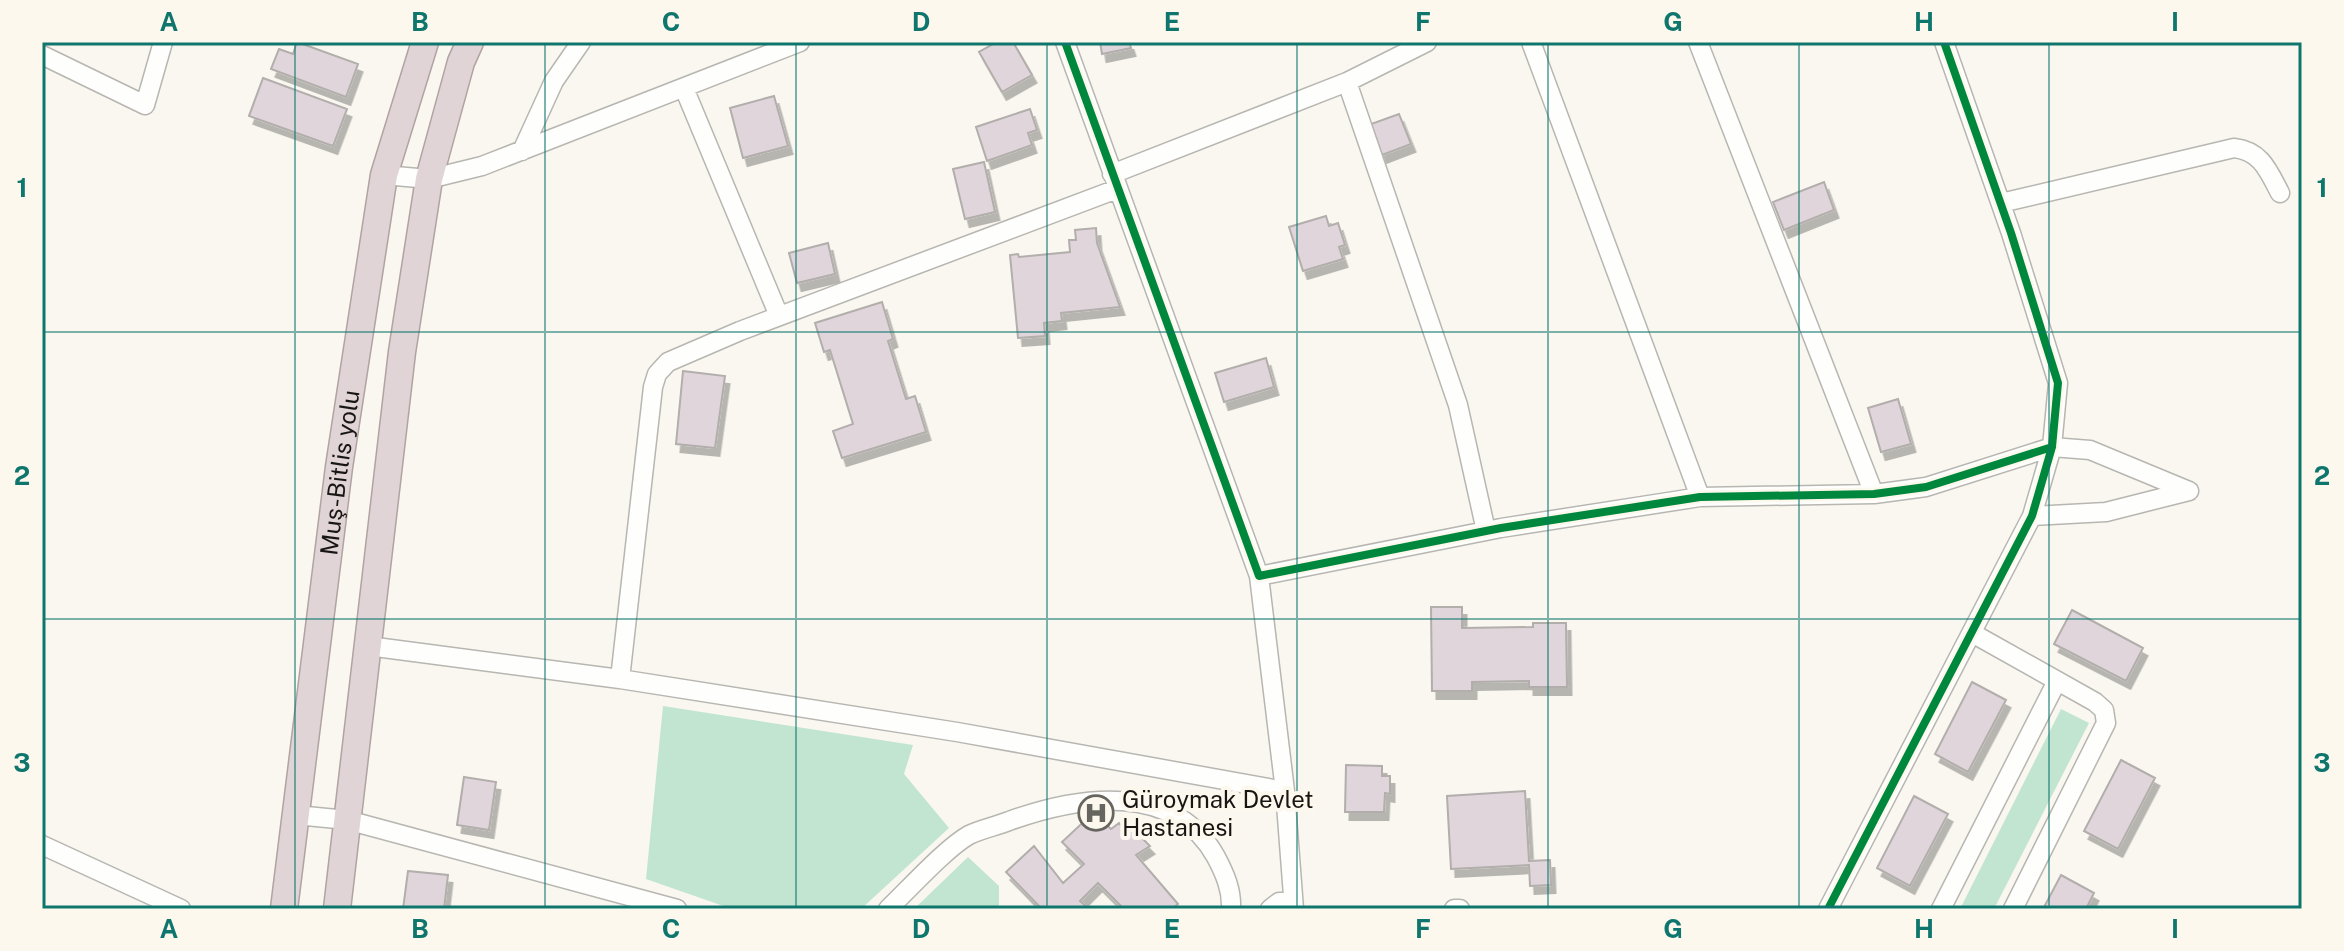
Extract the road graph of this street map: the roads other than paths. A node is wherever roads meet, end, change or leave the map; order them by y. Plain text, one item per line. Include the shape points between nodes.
1 (163, 42) edge
2 (425, 42) edge
3 (470, 42) edge
4 (581, 42) edge
5 (800, 42) edge
6 (1065, 42) edge
7 (1427, 42) edge
8 (1531, 42) edge
9 (1698, 42) edge
10 (1944, 42) edge
11 (42, 55) edge
12 (1347, 82) junction
13 (684, 88) junction
14 (522, 151) junction
15 (384, 175) junction
16 (429, 179) junction
17 (1115, 182) junction
18 (2280, 193) dead end
19 (2001, 203) junction
20 (779, 316) junction
21 (2052, 447) junction
22 (1874, 494) junction
23 (1700, 497) junction
24 (2032, 516) junction
25 (1486, 531) junction
26 (1259, 576) junction
27 (1972, 633) junction
28 (368, 646) junction
29 (620, 679) junction
30 (2057, 681) junction
31 (1285, 791) junction
32 (296, 815) junction
33 (347, 820) junction
34 (42, 845) edge
35 (1293, 905) edge
36 (181, 909) edge
37 (284, 909) edge
38 (337, 909) edge
39 (677, 909) edge
40 (888, 909) edge
41 (1231, 909) edge
42 (1270, 909) edge
43 (1454, 909) edge
44 (1460, 909) edge
45 (1828, 909) edge
46 (1941, 909) edge
47 (2013, 909) edge

1 - 11 street via 145,105
2 - 15 highway, Muş-Bitlis yolu
3 - 16 highway, Muş-Bitlis yolu
4 - 14 street via 554,81
5 - 13 street
6 - 17 street
7 - 12 street
8 - 23 street
9 - 22 street
10 - 19 street
12 - 17 street
12 - 25 street via 1458,405
13 - 14 street
13 - 20 street
14 - 16 street
15 - 16 street
15 - 32 highway, Muş-Bitlis yolu via 339,467
16 - 28 highway, Muş-Bitlis yolu via 402,352
17 - 20 street
17 - 26 street
18 - 19 street via 2263,160 2234,148
19 - 21 street via 2058,383
20 - 29 street via 668,362 657,374
21 - 22 street via 1926,487
21 - 24 street
21 - 24 street via 2090,450 2189,491 2106,512
22 - 23 street
23 - 25 street
24 - 27 street
25 - 26 street
26 - 31 street
27 - 30 street
27 - 45 street
28 - 29 street
28 - 33 highway, Muş-Bitlis yolu
29 - 31 street
30 - 46 street
30 - 47 street via 2095,702 2104,710 2106,723
31 - 35 street
32 - 33 street
32 - 37 highway, Muş-Bitlis yolu
33 - 38 highway, Muş-Bitlis yolu
33 - 39 street
34 - 36 street
35 - 42 street via 1279,902
40 - 41 street via 969,835 1043,808 1110,800 1156,805 1185,821 1210,846 1226,876
43 - 44 street

